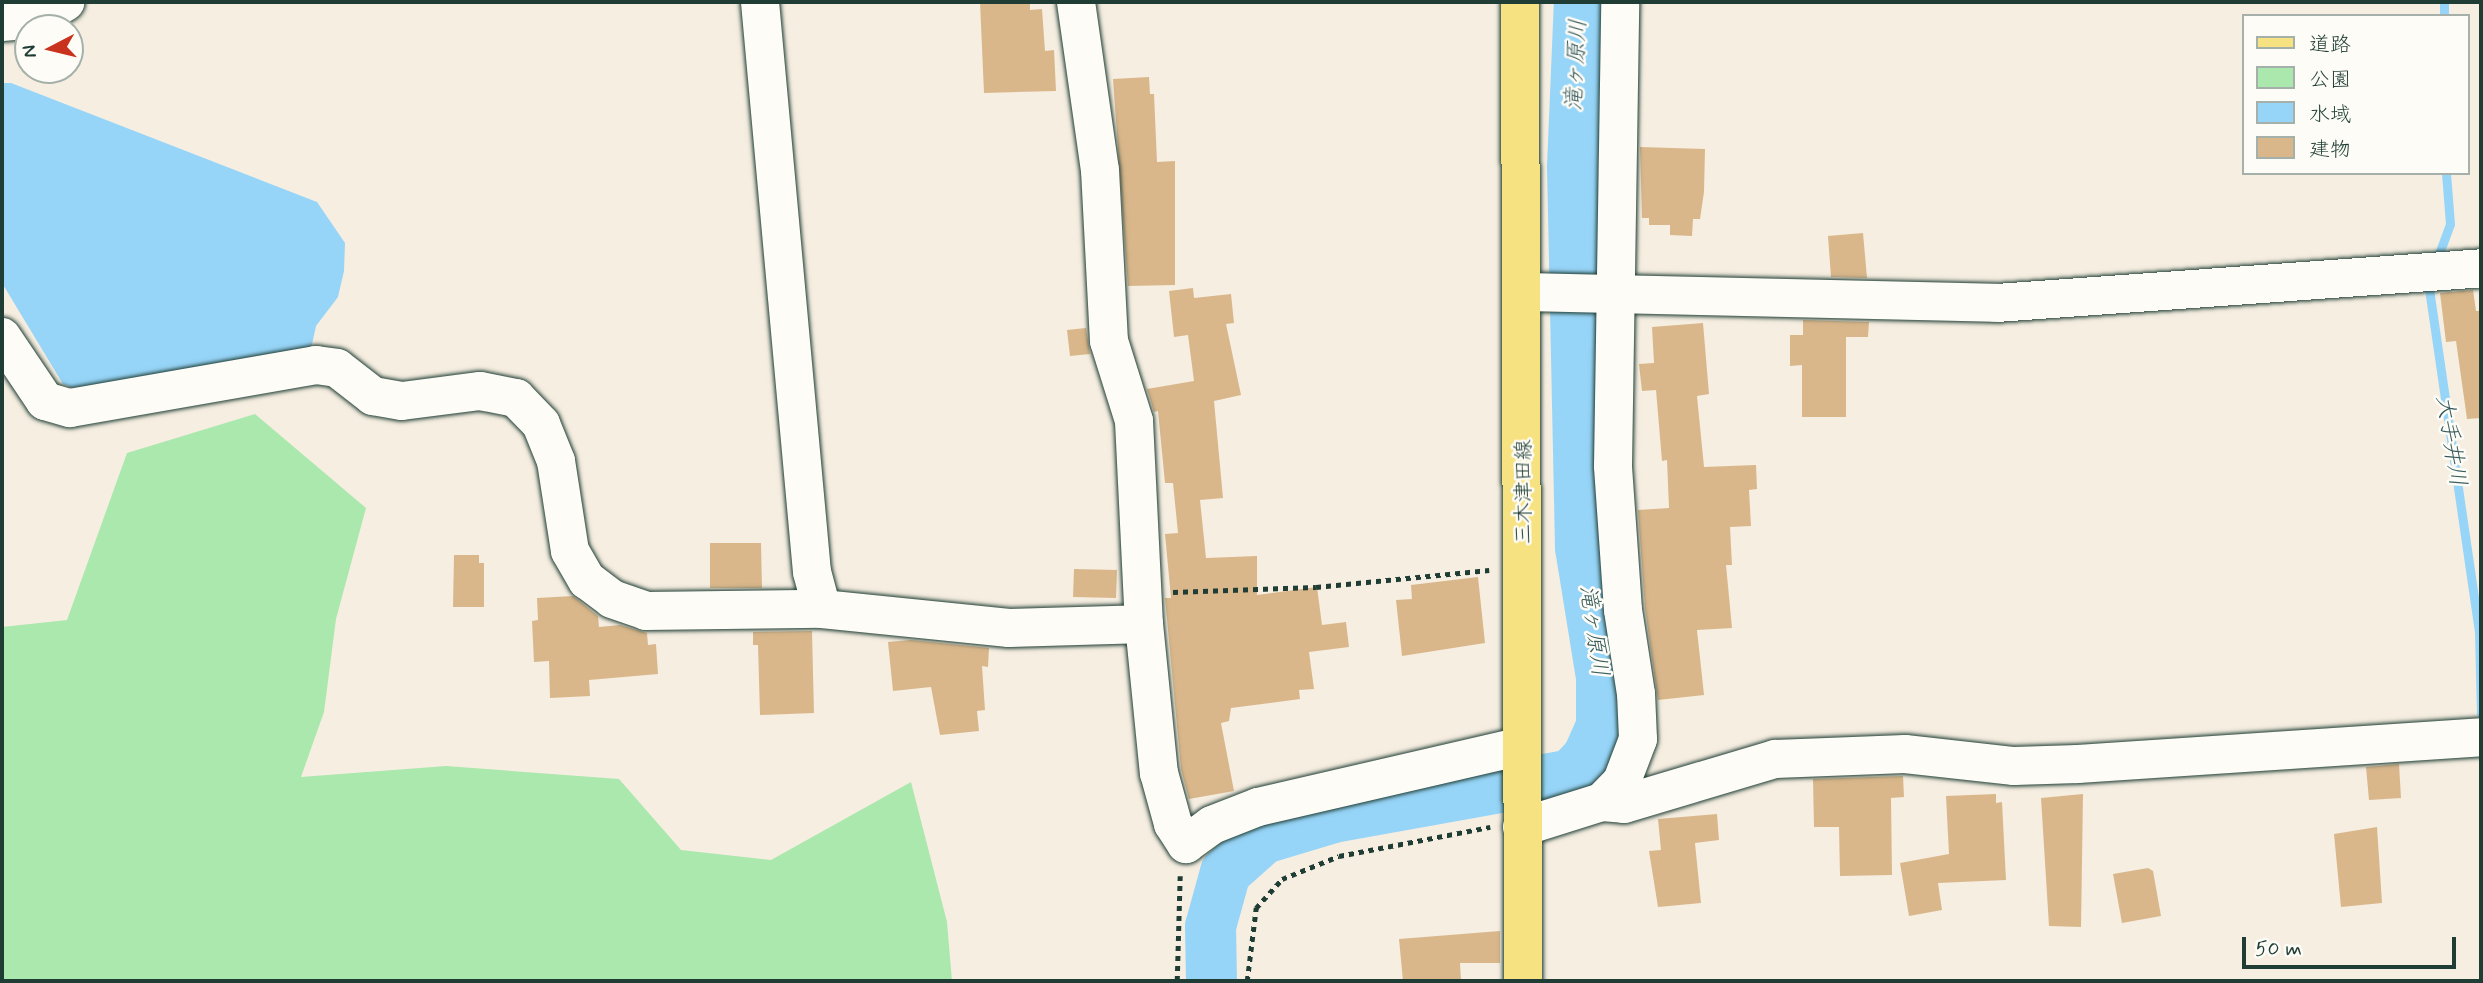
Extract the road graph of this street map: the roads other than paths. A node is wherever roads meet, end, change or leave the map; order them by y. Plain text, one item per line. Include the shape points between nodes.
1 (65, 2) edge
2 (760, 2) edge
3 (1076, 2) edge
4 (1520, 2) edge
5 (1620, 2) edge
6 (2, 22) edge
7 (2481, 268) edge
8 (1531, 293) junction
9 (1610, 295) junction
10 (2, 337) edge
11 (1143, 608) junction
12 (822, 609) junction
13 (2481, 737) edge
14 (1522, 750) junction
15 (1602, 802) junction
16 (1522, 816) junction
17 (1523, 981) edge

1 - 6 street via 36,19
2 - 12 street via 812,572
3 - 11 street via 1101,170 1109,341 1134,421
4 - 8 main road, 三木津田線
5 - 9 street
7 - 9 street via 1997,303
8 - 9 street
8 - 14 main road, 三木津田線
9 - 15 street via 1613,466 1638,739 1622,781
10 - 12 street via 45,401 70,408 316,365 337,368 373,396 402,401 480,391 516,398 541,424 556,461 570,551 587,580 612,598 646,611
11 - 12 street via 1009,628
11 - 14 street via 1159,773 1173,824 1186,844 1212,825 1258,807
13 - 15 street via 2052,765 2014,766 1905,754 1774,759 1624,804
14 - 16 main road, 三木津田線
15 - 16 street
16 - 17 main road, 三木津田線

